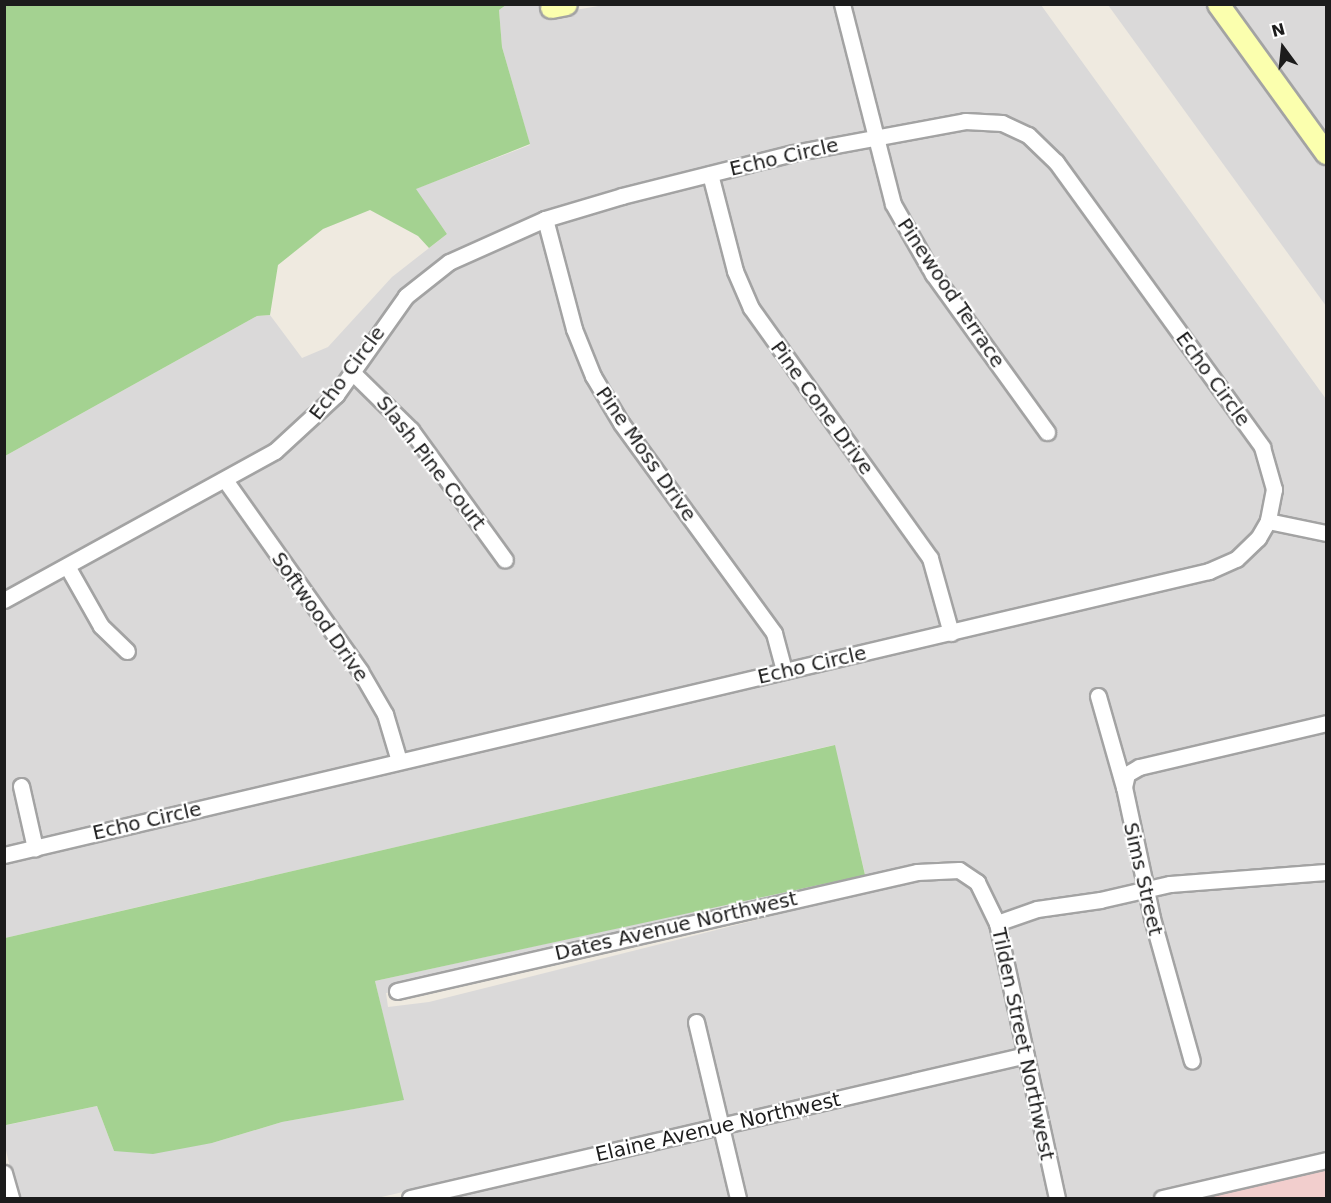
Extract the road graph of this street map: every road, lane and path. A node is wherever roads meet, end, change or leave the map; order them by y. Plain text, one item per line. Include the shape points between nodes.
1 (842, 4) edge
2 (1218, 4) edge
3 (874, 137) junction
4 (1326, 153) edge
5 (710, 174) junction
6 (545, 219) junction
7 (352, 372) junction
8 (1047, 432) dead end
9 (225, 480) junction
10 (1268, 521) junction
11 (1326, 533) edge
12 (505, 560) dead end
13 (67, 566) junction
14 (4, 600) edge
15 (951, 633) junction
16 (127, 651) dead end
17 (784, 671) junction
18 (1098, 696) dead end
19 (1326, 723) edge
20 (399, 761) junction
21 (21, 786) dead end
22 (1124, 788) junction
23 (35, 848) junction
24 (4, 855) edge
25 (956, 869) joint
26 (1326, 872) edge
27 (1144, 888) junction
28 (997, 923) junction
29 (397, 992) dead end
30 (696, 1022) dead end
31 (1026, 1055) junction
32 (1192, 1061) dead end
33 (722, 1127) junction
34 (1326, 1160) edge
35 (416, 1198) edge
36 (738, 1198) edge
37 (1057, 1198) edge
38 (1162, 1198) edge

1 - 3 street, Pinewood Terrace
2 - 4 street
3 - 5 street, Echo Circle
3 - 8 street, Pinewood Terrace via 892,204 907,233
3 - 10 street, Echo Circle via 984,120 1002,123 1042,145 1262,447 1274,489
5 - 6 street, Echo Circle
5 - 15 street, Pine Cone Drive via 735,270 751,308 930,558
6 - 7 street, Echo Circle via 430,275 397,306
6 - 17 street, Pine Moss Drive via 574,329 593,376 621,423 774,633
7 - 9 street, Echo Circle via 336,395 298,434
7 - 12 street, Slash Pine Court via 411,430
9 - 13 street, Echo Circle
9 - 20 street, Softwood Drive via 366,680 385,714
10 - 11 street
10 - 15 street, Echo Circle via 1258,538 1222,567
13 - 14 street, Echo Circle
13 - 16 street via 101,626
15 - 17 street, Echo Circle
17 - 20 street, Echo Circle
18 - 22 street, Sims Street
19 - 22 street via 1139,767 1127,774
20 - 23 street, Echo Circle
21 - 23 street
22 - 27 street, Sims Street
23 - 24 street, Echo Circle
25 - 28 street, Tilden Street Northwest via 977,882
25 - 29 street, Dates Avenue Northwest via 917,872 747,909
26 - 27 street
27 - 28 street via 1100,900 1037,909
27 - 32 street, Sims Street
28 - 31 street, Tilden Street Northwest
30 - 33 street
31 - 33 street, Elaine Avenue Northwest
31 - 37 street, Tilden Street Northwest
33 - 35 street, Elaine Avenue Northwest
33 - 36 street
34 - 38 street

